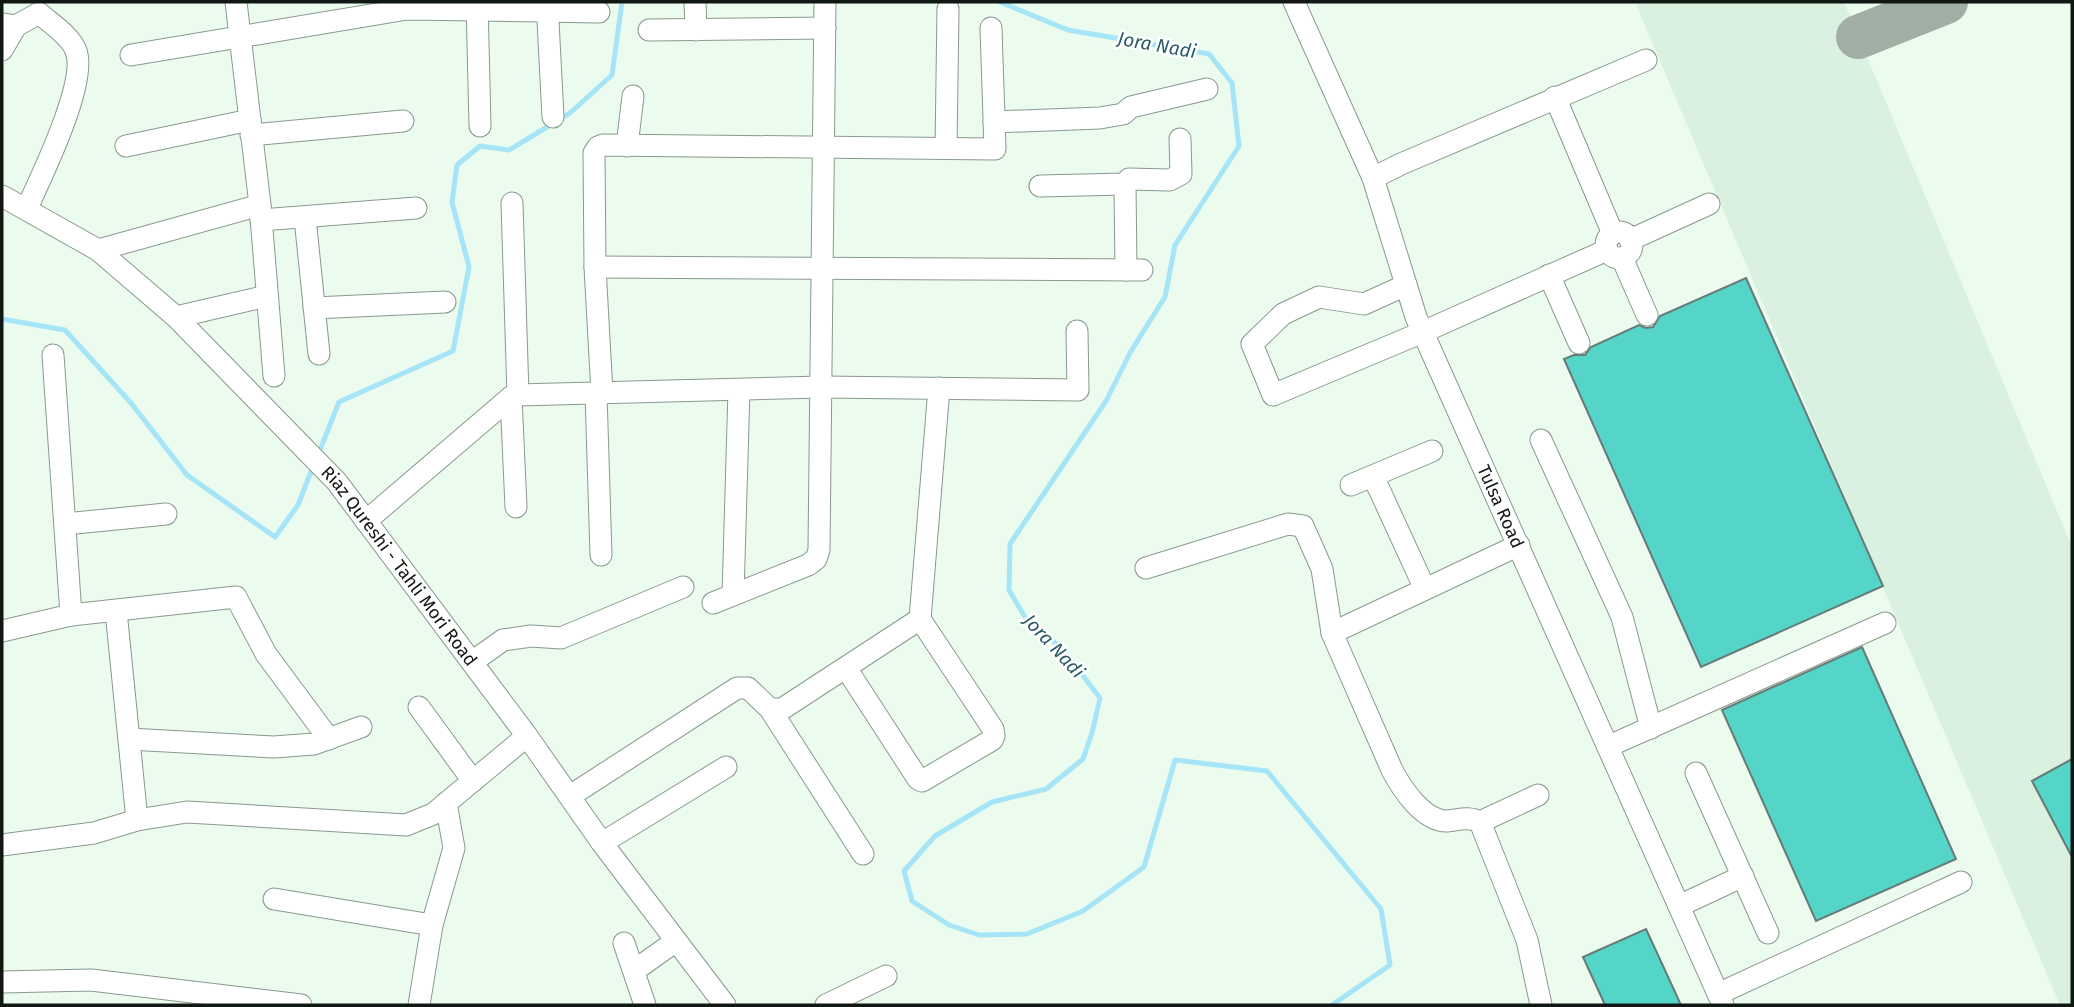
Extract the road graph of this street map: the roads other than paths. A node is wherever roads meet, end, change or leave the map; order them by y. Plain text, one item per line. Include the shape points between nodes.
1 (236, 2) edge
2 (695, 2) edge
3 (825, 2) edge
4 (1294, 2) edge
5 (407, 5) edge
6 (548, 6) edge
7 (477, 7) edge
8 (948, 9) dead end
9 (599, 12) dead end
10 (9, 25) edge
11 (825, 28) junction
12 (991, 28) dead end
13 (649, 30) dead end
14 (695, 30) junction
15 (240, 37) junction
16 (2, 50) edge
17 (131, 55) dead end
18 (1646, 60) dead end
19 (1207, 89) dead end
20 (633, 96) dead end
21 (1555, 97) junction
22 (553, 117) dead end
23 (403, 121) dead end
24 (994, 122) junction
25 (480, 126) dead end
26 (251, 128) junction
27 (1180, 139) dead end
28 (126, 146) dead end
29 (627, 146) junction
30 (824, 148) junction
31 (946, 148) junction
32 (1373, 178) junction
33 (1125, 184) junction
34 (1040, 186) dead end
35 (2, 196) edge
36 (512, 203) dead end
37 (1709, 204) dead end
38 (27, 208) junction
39 (416, 208) dead end
40 (260, 213) junction
41 (305, 218) junction
42 (1618, 245) junction
43 (98, 250) junction
44 (595, 267) junction
45 (822, 268) junction
46 (1549, 275) junction
47 (1406, 285) junction
48 (267, 296) junction
49 (445, 302) dead end
50 (314, 308) junction
51 (1647, 315) dead end
52 (176, 317) junction
53 (1077, 331) dead end
54 (1423, 332) junction
55 (1580, 343) dead end
56 (319, 354) dead end
57 (53, 355) dead end
58 (274, 376) dead end
59 (822, 387) junction
60 (939, 388) junction
61 (740, 390) junction
62 (599, 393) junction
63 (514, 396) junction
64 (1541, 440) dead end
65 (1432, 451) dead end
66 (1373, 476) junction
67 (1351, 485) dead end
68 (516, 507) dead end
69 (166, 514) dead end
70 (366, 521) junction
71 (65, 524) junction
72 (1519, 545) junction
73 (601, 555) dead end
74 (1146, 568) dead end
75 (683, 587) dead end
76 (1425, 589) junction
77 (116, 611) junction
78 (71, 615) junction
79 (920, 619) junction
80 (1885, 623) dead end
81 (2, 631) edge
82 (1332, 633) junction
83 (472, 662) junction
84 (846, 667) junction
85 (419, 707) dead end
86 (770, 709) junction
87 (361, 727) dead end
88 (1651, 728) junction
89 (527, 736) junction
90 (129, 739) junction
91 (330, 739) junction
92 (1609, 746) junction
93 (726, 767) dead end
94 (1696, 773) dead end
95 (473, 781) junction
96 (1538, 795) dead end
97 (570, 796) junction
98 (446, 803) junction
99 (137, 820) junction
100 (1480, 822) junction
101 (603, 843) junction
102 (2, 845) edge
103 (863, 854) dead end
104 (1743, 876) junction
105 (1961, 882) dead end
106 (274, 898) dead end
107 (1679, 906) junction
108 (432, 925) junction
109 (1768, 933) dead end
110 (676, 941) junction
111 (624, 943) dead end
112 (635, 971) junction
113 (886, 976) dead end
114 (2, 982) edge
115 (1721, 999) edge
116 (301, 1005) edge
117 (419, 1005) edge
118 (645, 1005) edge
119 (725, 1005) edge
120 (826, 1005) edge
121 (1541, 1005) edge

1 - 15 street
2 - 14 street
3 - 11 street
4 - 32 street, Tulsa Road
5 - 7 street
5 - 15 street
6 - 7 street
6 - 9 street
6 - 22 street
7 - 25 street
8 - 31 street
10 - 16 street
10 - 38 street via 39,13 70,42 78,66 61,134
11 - 14 street
11 - 30 street
12 - 24 street
13 - 14 street
15 - 17 street
15 - 26 street
18 - 21 street
19 - 24 street via 1100,118
20 - 29 street
21 - 32 street
21 - 42 street
23 - 26 street
24 - 31 street via 995,149
26 - 28 street
26 - 40 street
27 - 33 street via 1181,174 1177,178 1129,179
29 - 30 street
29 - 44 street via 603,145 594,153
30 - 31 street
30 - 45 street
32 - 47 street, Tulsa Road
33 - 34 street
33 - 45 street via 1134,270
35 - 38 street, Riaz Qureshi - Tahli Mori Road
36 - 63 street
37 - 42 street
38 - 43 street, Riaz Qureshi - Tahli Mori Road
39 - 41 street
40 - 41 street
40 - 43 street
40 - 48 street
41 - 50 street
42 - 46 street
42 - 51 street
43 - 52 street, Riaz Qureshi - Tahli Mori Road
44 - 45 street
44 - 62 street
45 - 59 street
46 - 54 street
46 - 55 street
47 - 54 street, Tulsa Road
47 - 54 street via 1364,304 1319,297 1283,314 1252,344 1273,395
48 - 52 street
48 - 58 street
49 - 50 street
50 - 56 street
52 - 70 street, Riaz Qureshi - Tahli Mori Road via 337,482
53 - 60 street via 1078,390
54 - 72 street, Tulsa Road
57 - 71 street
59 - 60 street
59 - 61 street
59 - 61 street via 816,559 723,599
60 - 79 street
61 - 62 street
62 - 63 street
62 - 73 street
63 - 68 street
63 - 70 street
64 - 88 street via 1622,617
65 - 66 street
66 - 67 street
66 - 76 street
69 - 71 street
70 - 83 street, Riaz Qureshi - Tahli Mori Road
71 - 78 street
72 - 76 street
72 - 92 street, Tulsa Road
74 - 82 street via 1288,524 1303,526 1322,569
75 - 83 street via 561,638 503,640
76 - 82 street
77 - 78 street
77 - 90 street
77 - 91 street via 236,597 266,654
78 - 81 street
79 - 84 street
79 - 84 street via 993,730 992,740 922,781 918,779
80 - 88 street
82 - 100 street via 1402,789 1427,814 1441,820 1472,818
83 - 89 street, Riaz Qureshi - Tahli Mori Road
84 - 86 street via 782,709
85 - 95 street
86 - 97 street via 748,688 737,688
86 - 103 street
87 - 91 street
88 - 92 street
89 - 95 street
89 - 97 street, Riaz Qureshi - Tahli Mori Road
90 - 91 street via 274,747
90 - 99 street
92 - 107 street, Tulsa Road
93 - 101 street
94 - 104 street
95 - 98 street
96 - 100 street
97 - 101 street, Riaz Qureshi - Tahli Mori Road
98 - 99 street via 406,825 187,812
98 - 108 street via 454,848
99 - 102 street via 94,833
100 - 121 street via 1527,940
101 - 110 street, Riaz Qureshi - Tahli Mori Road
104 - 107 street
104 - 109 street
105 - 115 street
106 - 108 street
107 - 115 street, Tulsa Road
108 - 117 street
110 - 112 street
110 - 119 street, Riaz Qureshi - Tahli Mori Road
111 - 112 street
112 - 118 street
113 - 120 street
114 - 116 street via 91,980

